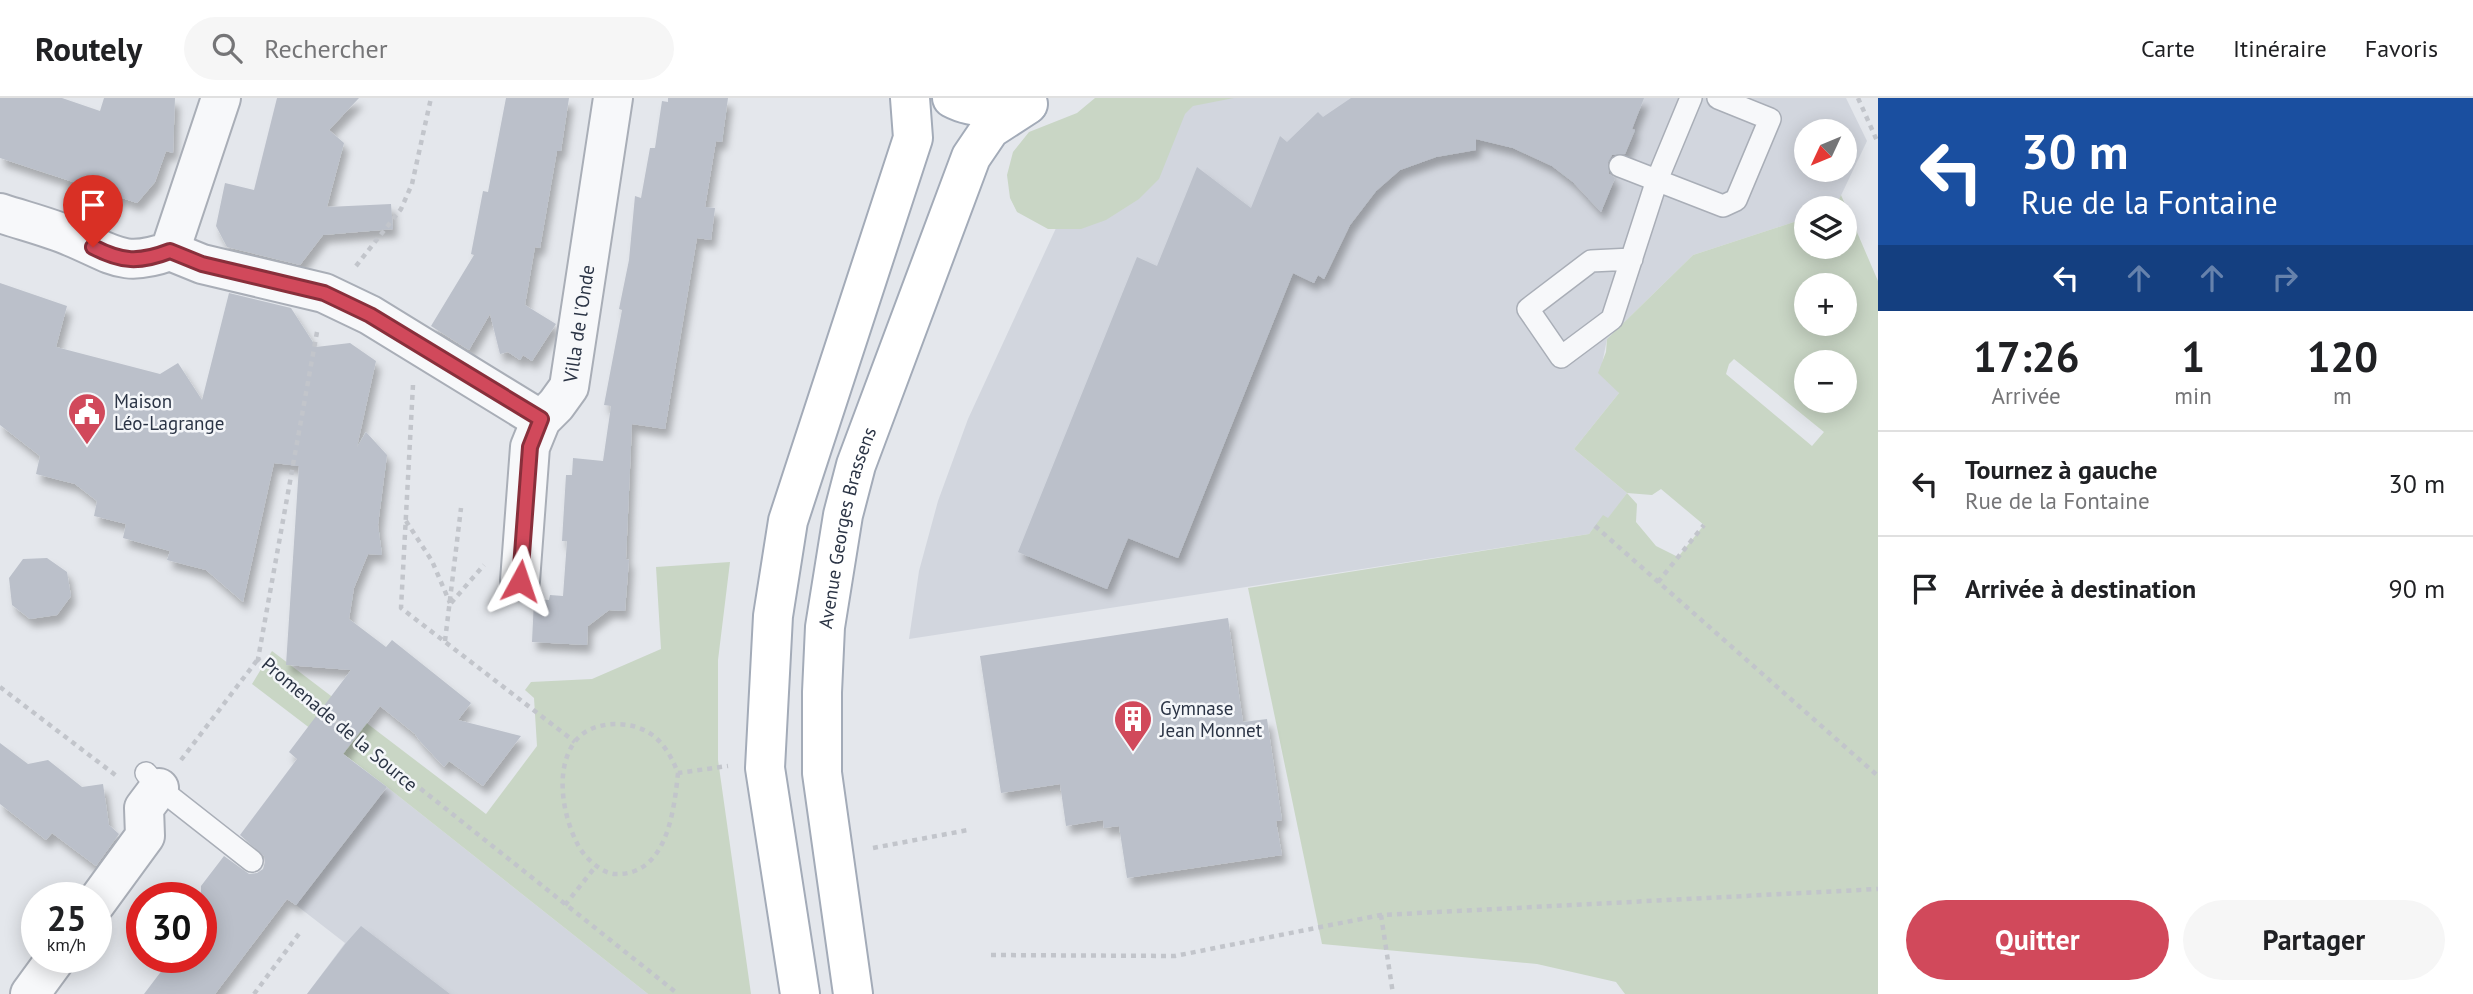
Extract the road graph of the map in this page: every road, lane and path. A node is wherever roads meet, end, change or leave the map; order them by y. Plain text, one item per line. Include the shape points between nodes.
1 (221, 98) edge
2 (431, 98) edge
3 (613, 98) edge
4 (911, 98) edge
5 (952, 98) edge
6 (1691, 98) edge
7 (1718, 98) edge
8 (1858, 98) edge
9 (1035, 101) edge
10 (1878, 143) edge
11 (1620, 166) dead end
12 (1657, 180) junction
13 (0, 213) edge
14 (170, 251) junction
15 (1632, 259) junction
16 (328, 295) junction
17 (414, 375) dead end
18 (541, 419) junction
19 (461, 508) dead end
20 (406, 520) junction
21 (1704, 525) dead end
22 (1595, 526) dead end
23 (520, 581) dead end
24 (1658, 582) junction
25 (450, 604) junction
26 (445, 641) junction
27 (258, 659) junction
28 (0, 687) edge
29 (575, 743) junction
30 (737, 765) dead end
31 (678, 773) junction
32 (1878, 776) edge
33 (152, 787) junction
34 (968, 830) dead end
35 (873, 848) dead end
36 (253, 861) dead end
37 (596, 866) junction
38 (111, 882) edge
39 (1878, 889) edge
40 (565, 905) junction
41 (1381, 915) junction
42 (301, 931) dead end
43 (991, 955) dead end
44 (45, 973) edge
45 (30, 994) edge
46 (254, 994) edge
47 (678, 994) edge
48 (800, 994) edge
49 (853, 994) edge
50 (1393, 994) edge

1 - 14 street
2 - 16 path via 412,184 401,209
3 - 18 street, Villa de l'Onde via 569,387
4 - 48 main road via 913,138 788,522 773,616 765,768
5 - 9 main road via 993,108
6 - 12 lane
7 - 12 lane via 1770,118 1736,200 1723,206
8 - 10 path
9 - 49 main road, Avenue Georges Brassens via 990,129 971,157 856,465 842,515 825,627 822,773
11 - 12 lane
12 - 15 lane
13 - 14 street via 72,237 115,258 152,258
14 - 16 street via 202,264
15 - 15 lane via 1612,319 1560,357 1528,309 1591,261
16 - 18 street via 370,315
16 - 27 path, Promenade de la Source
17 - 20 path
18 - 23 street, Villa de l'Onde via 530,447
19 - 25 path
20 - 25 path via 432,561
20 - 26 path via 401,608
21 - 24 path
22 - 24 path
24 - 32 path
25 - 26 path
26 - 29 path
27 - 33 path
27 - 40 path, Promenade de la Source
28 - 33 path
29 - 31 path via 591,728 629,725 662,743
29 - 37 path via 568,757 563,802 571,832
30 - 31 path
31 - 37 path via 674,810 655,857 626,873 611,874
33 - 36 lane
33 - 38 street via 144,808 145,836
34 - 35 path
37 - 40 path
39 - 41 path
40 - 47 path, Promenade de la Source
41 - 43 path via 1175,956
41 - 50 path
42 - 46 path
44 - 45 street

